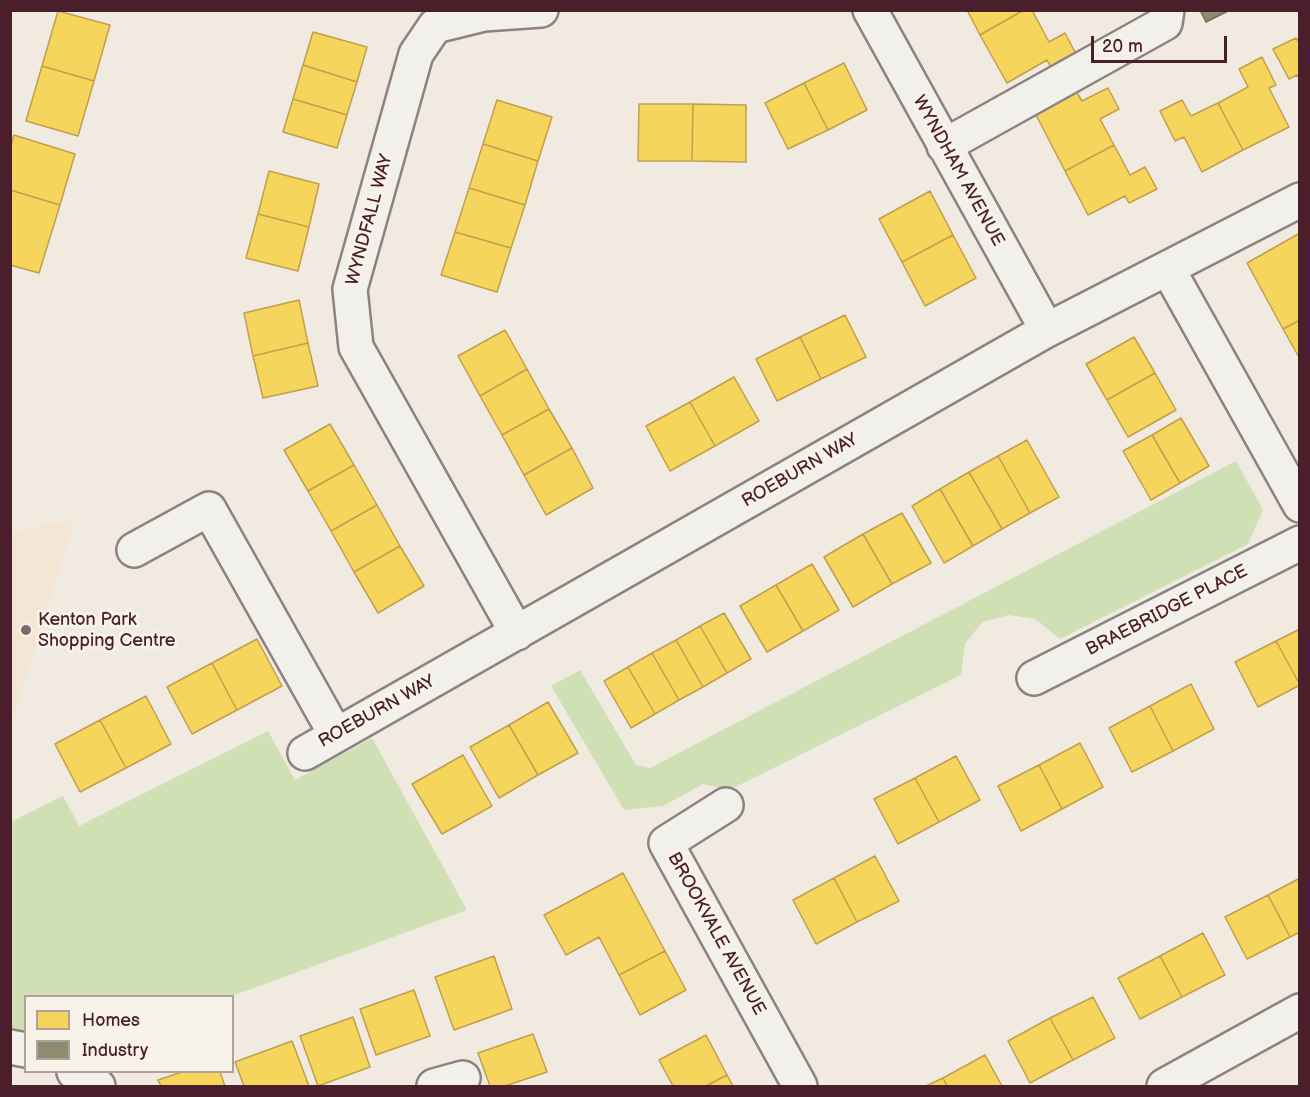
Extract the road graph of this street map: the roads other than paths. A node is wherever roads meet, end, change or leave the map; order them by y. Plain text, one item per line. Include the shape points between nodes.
1 (541, 10) edge
2 (870, 10) edge
3 (1167, 10) edge
4 (944, 146) junction
5 (1299, 200) edge
6 (1168, 269) junction
7 (1047, 330) junction
8 (1299, 505) edge
9 (1299, 543) edge
10 (134, 550) dead end
11 (517, 633) junction
12 (1034, 678) dead end
13 (336, 735) junction
14 (305, 753) dead end
15 (726, 805) dead end
16 (1299, 1011) edge
17 (77, 1073) edge
18 (98, 1086) edge
19 (800, 1086) edge
20 (1164, 1086) edge

1 - 11 street, WYNDFALL WAY via 484,14 435,26 416,54 350,289 356,347
2 - 4 street, WYNDHAM AVENUE
3 - 4 street via 1165,23
4 - 7 street, WYNDHAM AVENUE
5 - 6 street, ROEBURN WAY
6 - 7 street, ROEBURN WAY
6 - 8 street
7 - 11 street, ROEBURN WAY
9 - 12 street, BRAEBRIDGE PLACE
10 - 13 street via 209,509
11 - 13 street, ROEBURN WAY
13 - 14 street, ROEBURN WAY
15 - 19 street, BROOKVALE AVENUE via 666,843
16 - 20 street
17 - 18 street

